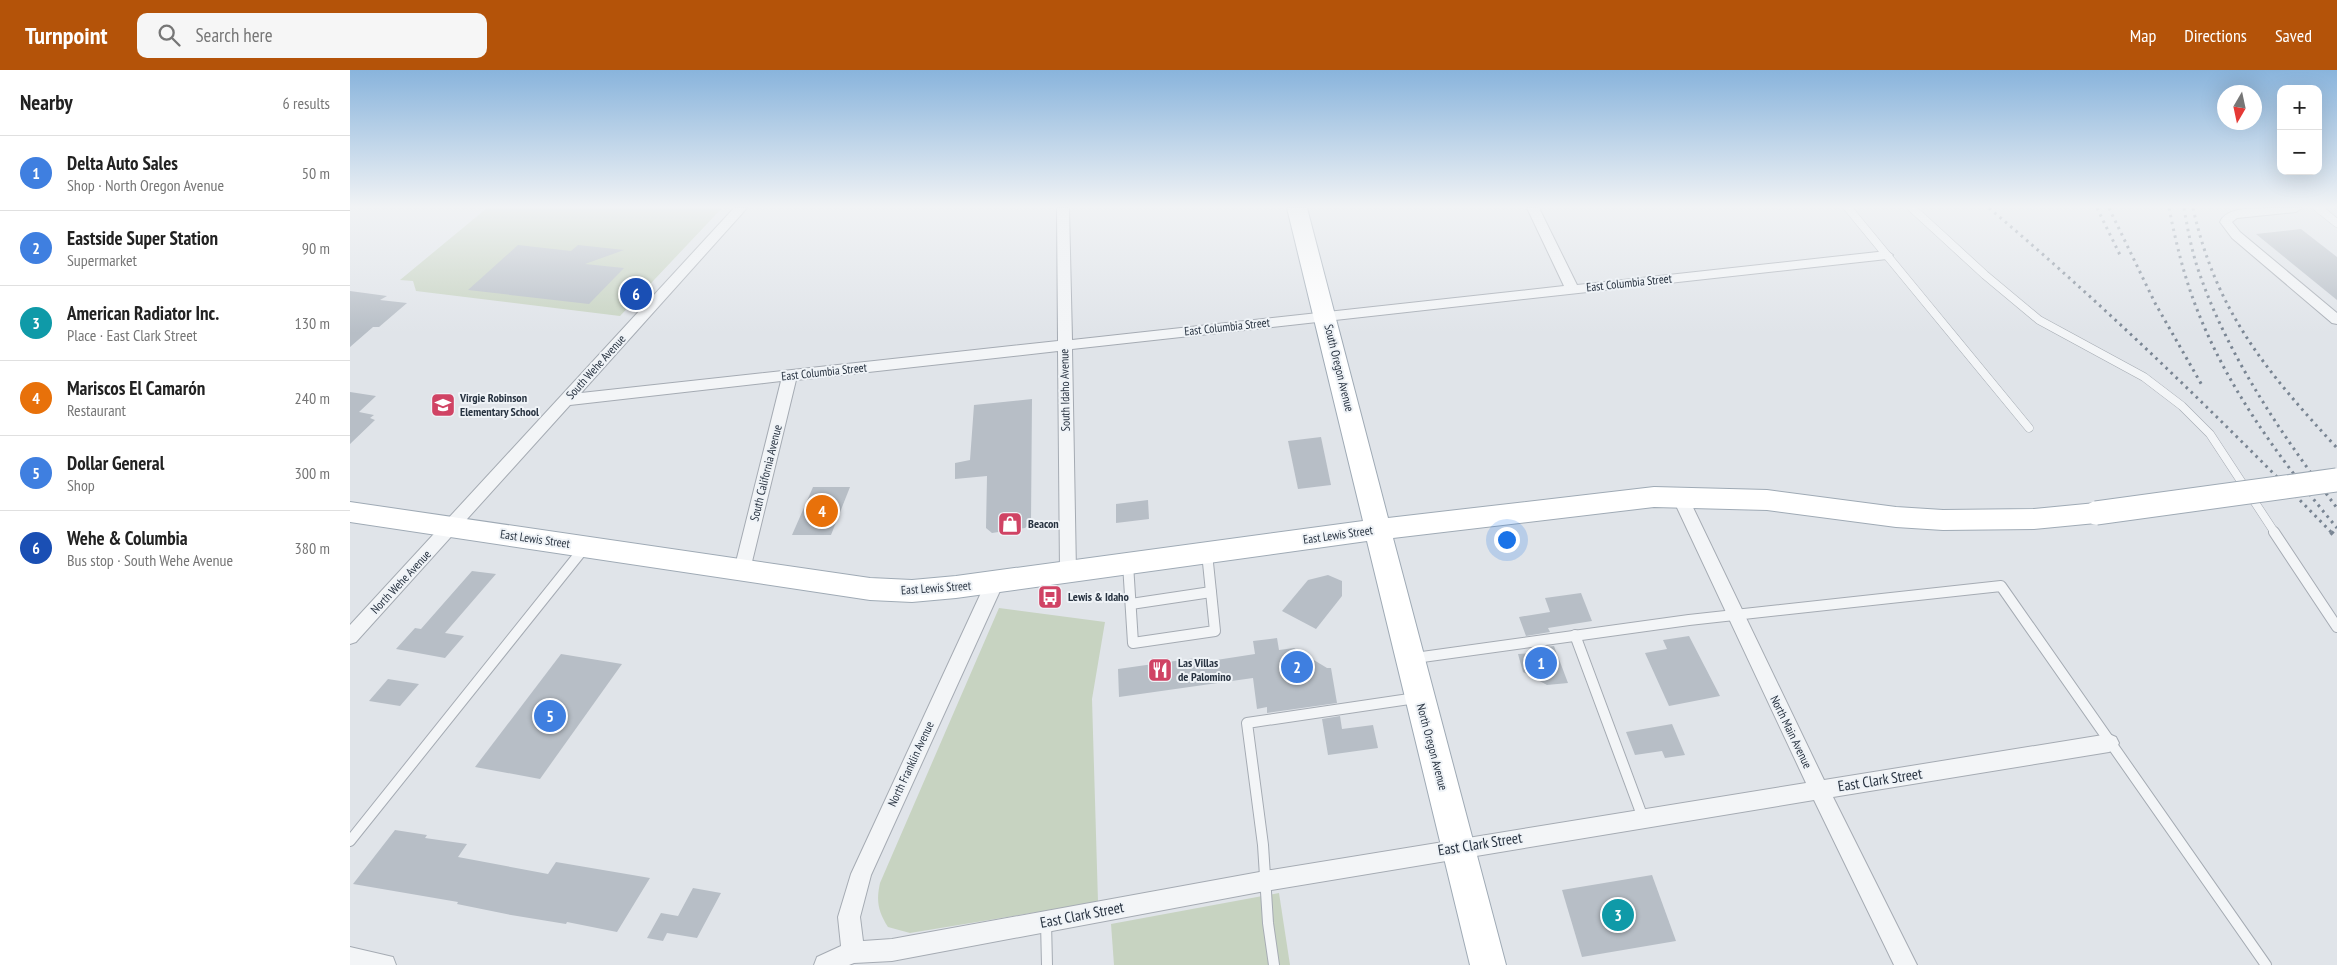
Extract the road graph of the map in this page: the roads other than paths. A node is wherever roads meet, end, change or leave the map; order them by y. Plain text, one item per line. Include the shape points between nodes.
1 (703, 250) edge
2 (1063, 250) edge
3 (1308, 250) edge
4 (1553, 250) edge
5 (1883, 250) edge
6 (1958, 250) edge
7 (2255, 250) edge
8 (1887, 255) junction
9 (1573, 290) junction
10 (1326, 316) junction
11 (2337, 320) edge
12 (1064, 345) junction
13 (790, 376) junction
14 (566, 400) junction
15 (2029, 428) dead end
16 (2337, 480) edge
17 (1680, 496) junction
18 (350, 512) edge
19 (452, 527) junction
20 (1379, 529) junction
21 (585, 547) junction
22 (1207, 553) junction
23 (1128, 564) junction
24 (742, 570) junction
25 (1068, 572) junction
26 (995, 582) junction
27 (1211, 592) junction
28 (1131, 604) junction
29 (1735, 615) junction
30 (2337, 627) edge
31 (1574, 635) junction
32 (350, 637) edge
33 (1410, 659) junction
34 (1419, 698) junction
35 (2109, 743) junction
36 (1819, 790) junction
37 (1643, 818) junction
38 (350, 842) edge
39 (1458, 848) junction
40 (1265, 881) junction
41 (1046, 922) junction
42 (853, 952) junction
43 (350, 958) edge
44 (385, 965) edge
45 (826, 965) edge
46 (1047, 965) edge
47 (1274, 965) edge
48 (1488, 965) edge
49 (1906, 965) edge
50 (2266, 965) edge

1 - 14 street, South Wehe Avenue
2 - 12 street, South Idaho Avenue
3 - 10 main road, South Oregon Avenue
4 - 9 street
5 - 8 lane
6 - 30 lane via 2039,320 2144,377 2182,406 2210,434
7 - 11 street
8 - 9 street, East Columbia Street
8 - 15 lane
9 - 10 street, East Columbia Street
10 - 12 street, East Columbia Street
10 - 20 main road, South Oregon Avenue
12 - 13 street, East Columbia Street
12 - 25 street, South Idaho Avenue
13 - 14 street, East Columbia Street
13 - 24 street, South California Avenue
14 - 19 street, South Wehe Avenue
16 - 17 main road, East Lewis Street, bridge via 2034,519 1896,517 1767,500
17 - 20 main road, East Lewis Street via 1620,500
17 - 29 street, North Main Avenue
18 - 19 main road, East Lewis Street
19 - 21 main road, East Lewis Street
19 - 32 street, North Wehe Avenue
20 - 22 main road, East Lewis Street
20 - 33 main road, North Oregon Avenue
21 - 24 main road, East Lewis Street
21 - 38 lane
22 - 23 main road, East Lewis Street
22 - 27 lane
23 - 25 main road, East Lewis Street
23 - 28 lane
24 - 26 main road, East Lewis Street via 894,591
25 - 26 main road, East Lewis Street
26 - 42 street, North Franklin Avenue via 861,874 849,917
27 - 28 lane
27 - 28 lane via 1215,632 1133,643
29 - 31 lane
29 - 35 lane via 2001,586
29 - 36 street, North Main Avenue
31 - 33 lane
31 - 37 lane
33 - 34 main road, North Oregon Avenue
34 - 39 main road, North Oregon Avenue
34 - 40 lane via 1247,723
35 - 36 street, East Clark Street
35 - 50 lane
36 - 37 street, East Clark Street
36 - 49 street, North Main Avenue
37 - 39 street, East Clark Street
39 - 40 street, East Clark Street
39 - 48 main road, North Oregon Avenue
40 - 41 street, East Clark Street
40 - 47 lane
41 - 42 street, East Clark Street via 892,950
41 - 46 lane
42 - 45 street
43 - 44 street

